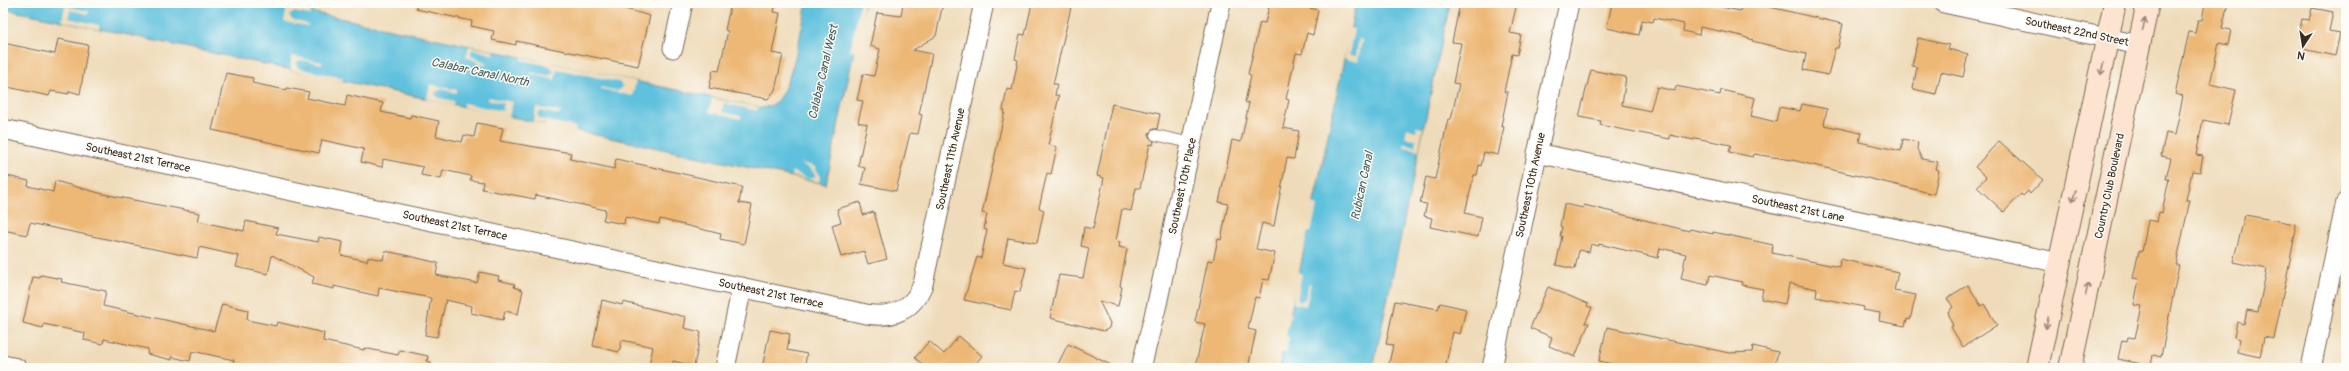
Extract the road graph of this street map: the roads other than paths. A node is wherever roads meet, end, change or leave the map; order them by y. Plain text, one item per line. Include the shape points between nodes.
1 (683, 3) edge
2 (984, 3) edge
3 (1221, 3) edge
4 (1569, 3) edge
5 (1944, 3) edge
6 (2116, 3) edge
7 (2148, 3) edge
8 (2108, 38) junction
9 (2139, 45) junction
10 (673, 48) dead end
11 (3, 129) edge
12 (1155, 135) dead end
13 (1191, 143) junction
14 (1537, 153) junction
15 (2346, 202) edge
16 (2060, 263) junction
17 (742, 287) junction
18 (906, 309) joint
19 (3, 365) edge
20 (17, 368) edge
21 (725, 368) edge
22 (1141, 368) edge
23 (1492, 368) edge
24 (2037, 368) edge
25 (2070, 368) edge
26 (2310, 368) edge

1 - 10 street
2 - 18 street, Southeast 11th Avenue via 923,284 916,300
3 - 13 street, Southeast 10th Place
4 - 14 street, Southeast 10th Avenue
5 - 8 street, Southeast 22nd Street
6 - 8 main road
9 -> 7 main road, Country Club Boulevard
8 - 9 street, Southeast 22nd Street
8 -> 16 main road
25 -> 9 main road, Country Club Boulevard
11 - 17 street, Southeast 21st Terrace
12 - 13 lane
13 - 22 street, Southeast 10th Place
14 - 16 street, Southeast 21st Lane
14 - 23 street, Southeast 10th Avenue
15 - 26 street
16 -> 24 main road
17 - 18 street, Southeast 21st Terrace via 875,315 891,315
17 - 21 street
19 - 20 street

